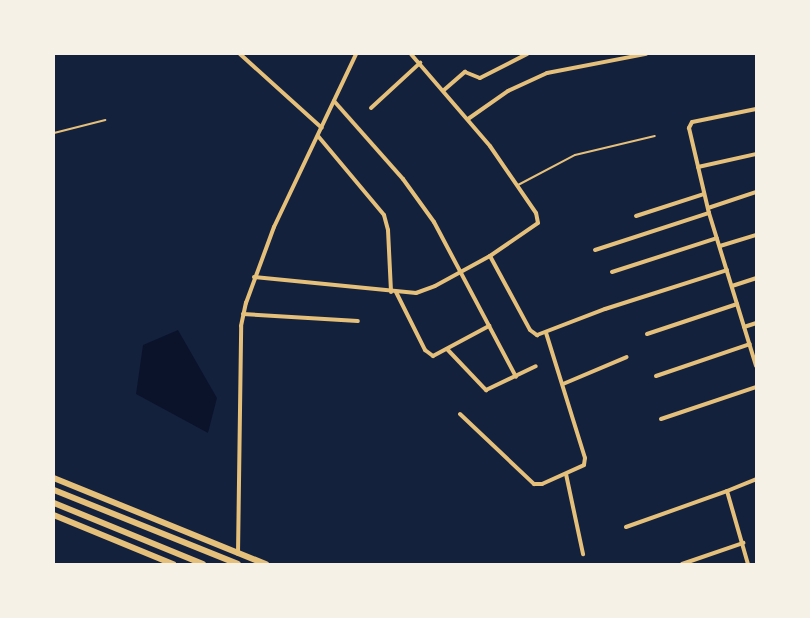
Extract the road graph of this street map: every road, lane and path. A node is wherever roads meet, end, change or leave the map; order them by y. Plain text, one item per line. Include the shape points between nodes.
1 (240, 54) edge
2 (356, 54) edge
3 (411, 54) edge
4 (527, 54) edge
5 (646, 54) edge
6 (420, 63) junction
7 (444, 90) junction
8 (334, 101) junction
9 (371, 108) dead end
10 (756, 108) edge
11 (468, 119) junction
12 (105, 120) dead end
13 (322, 128) junction
14 (54, 133) edge
15 (318, 136) junction
16 (655, 136) dead end
17 (756, 154) edge
18 (698, 167) junction
19 (518, 185) junction
20 (756, 192) edge
21 (704, 194) junction
22 (708, 211) junction
23 (636, 216) dead end
24 (756, 235) edge
25 (717, 238) junction
26 (720, 246) junction
27 (595, 250) dead end
28 (490, 256) junction
29 (727, 270) junction
30 (461, 272) junction
31 (612, 272) dead end
32 (254, 277) junction
33 (756, 278) edge
34 (732, 286) junction
35 (391, 292) junction
36 (396, 292) junction
37 (738, 304) junction
38 (244, 314) junction
39 (358, 321) dead end
40 (756, 323) edge
41 (489, 326) junction
42 (744, 327) junction
43 (546, 333) junction
44 (647, 334) dead end
45 (750, 344) junction
46 (447, 349) junction
47 (627, 357) dead end
48 (536, 366) dead end
49 (756, 366) edge
50 (656, 376) dead end
51 (516, 377) junction
52 (563, 384) junction
53 (756, 387) edge
54 (460, 414) dead end
55 (661, 419) dead end
56 (566, 474) junction
57 (54, 478) edge
58 (756, 480) edge
59 (54, 490) edge
60 (727, 492) junction
61 (54, 503) edge
62 (54, 515) edge
63 (626, 527) dead end
64 (743, 543) junction
65 (238, 554) junction
66 (583, 554) dead end
67 (173, 564) edge
68 (203, 564) edge
69 (238, 564) edge
70 (266, 564) edge
71 (682, 564) edge
72 (748, 564) edge

1 - 13 street
2 - 8 street
3 - 6 street
4 - 7 street via 480,78 465,72
5 - 11 street via 546,72 514,88
6 - 7 street
6 - 9 street
7 - 11 street
8 - 13 street
8 - 30 street via 414,194
10 - 18 street via 692,122 689,128
11 - 19 street
12 - 14 lane
13 - 15 street
15 - 32 street
15 - 35 street via 384,215 388,230
16 - 19 lane via 575,155
17 - 18 street
18 - 21 street
19 - 28 street via 536,213 538,223
20 - 22 street
21 - 22 street
21 - 23 street
22 - 25 street
22 - 27 street
24 - 26 street
25 - 26 street
25 - 31 street
26 - 29 street
28 - 30 street
28 - 43 street via 530,330 537,336
29 - 34 street
29 - 43 street via 605,309
30 - 36 street via 425,291
30 - 41 street
32 - 35 street
32 - 38 street
33 - 34 street
34 - 37 street
35 - 36 street
36 - 46 street via 428,354 433,356
37 - 42 street
37 - 44 street
38 - 39 street
38 - 65 street
40 - 42 street
41 - 46 street
41 - 51 street
42 - 45 street
43 - 52 street
45 - 49 street
45 - 50 street
46 - 51 street via 486,390
47 - 52 street
48 - 51 street
52 - 56 street via 585,462 581,468
53 - 55 street
54 - 56 street via 534,484
56 - 66 street
57 - 65 main road
58 - 60 street
59 - 69 main road
60 - 63 street
60 - 64 street
61 - 68 main road
62 - 67 main road
64 - 71 street
64 - 72 street
65 - 70 main road

